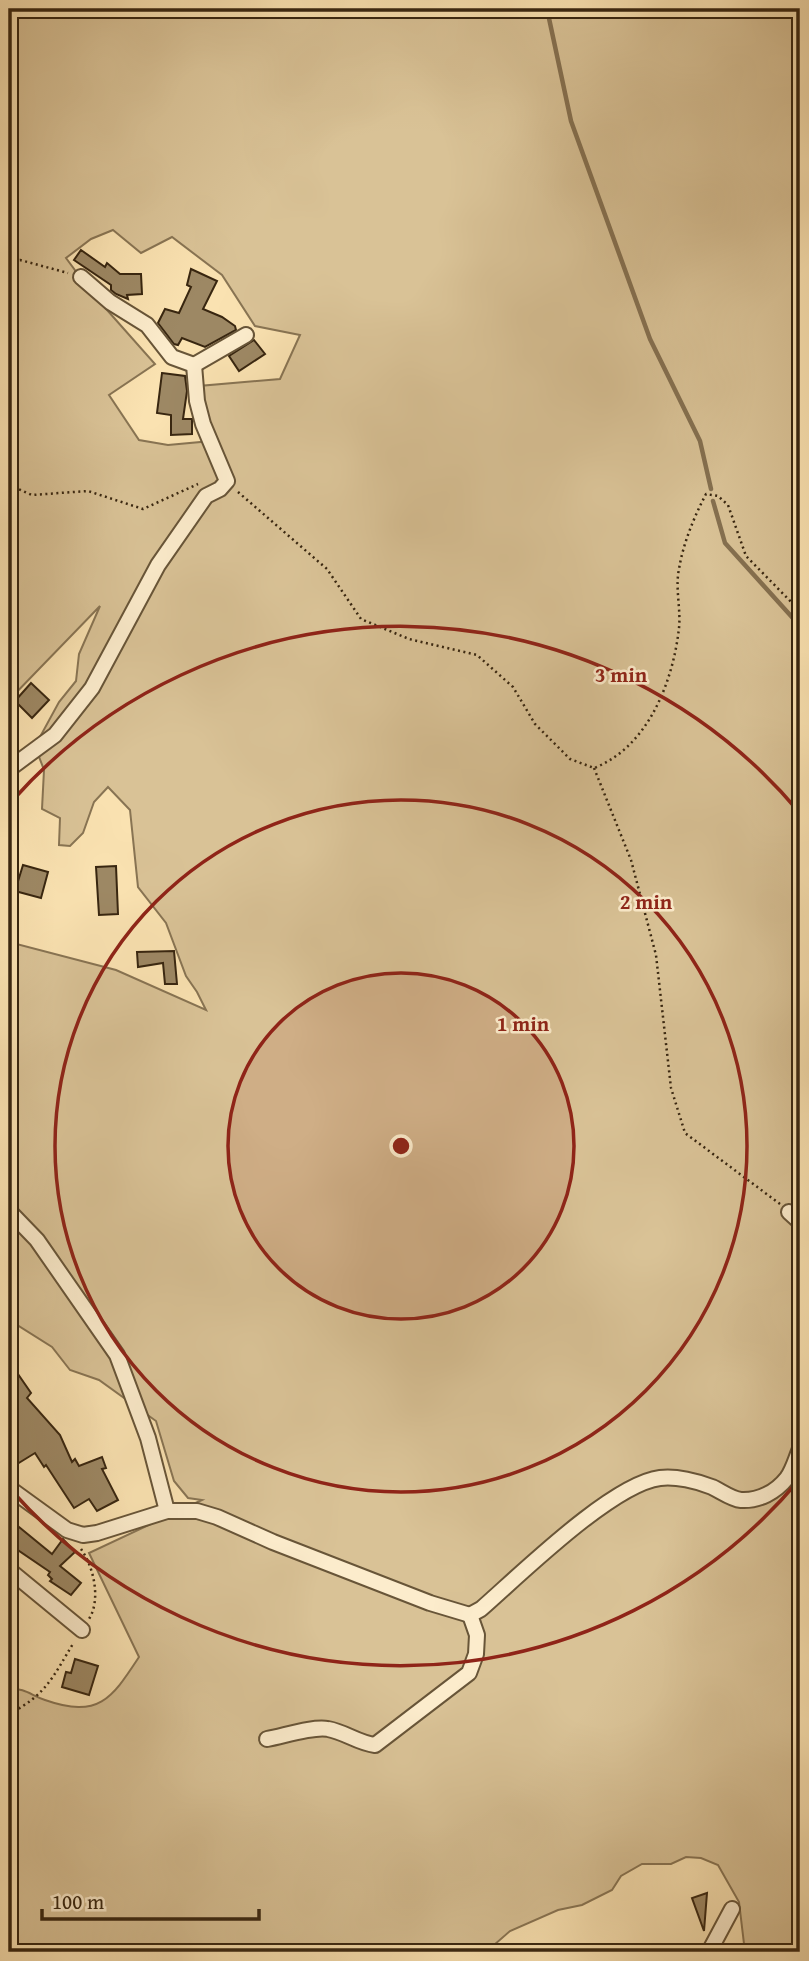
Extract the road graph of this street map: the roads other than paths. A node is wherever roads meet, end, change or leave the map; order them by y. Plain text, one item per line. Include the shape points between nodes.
1 (81, 277) road end
2 (246, 335) dead end
3 (194, 365) junction
4 (9, 769) edge
5 (9, 1212) edge
6 (800, 1449) edge
7 (9, 1488) edge
8 (167, 1511) junction
9 (9, 1570) edge
10 (470, 1615) junction
11 (82, 1630) dead end
12 (267, 1739) dead end
13 (732, 1909) dead end
14 (709, 1952) edge

1 - 3 street via 147,325 172,357
2 - 3 street
3 - 4 street via 203,424 227,481 206,496 158,565 92,688 55,735
5 - 8 street via 37,1240 117,1355 148,1438
6 - 10 street via 788,1476 773,1493 740,1500 711,1486 676,1478 659,1478 623,1492
7 - 8 street via 67,1530 83,1535
8 - 10 street via 197,1511 217,1517
9 - 11 street
10 - 12 street via 477,1654 468,1673 375,1745 325,1728
13 - 14 street

